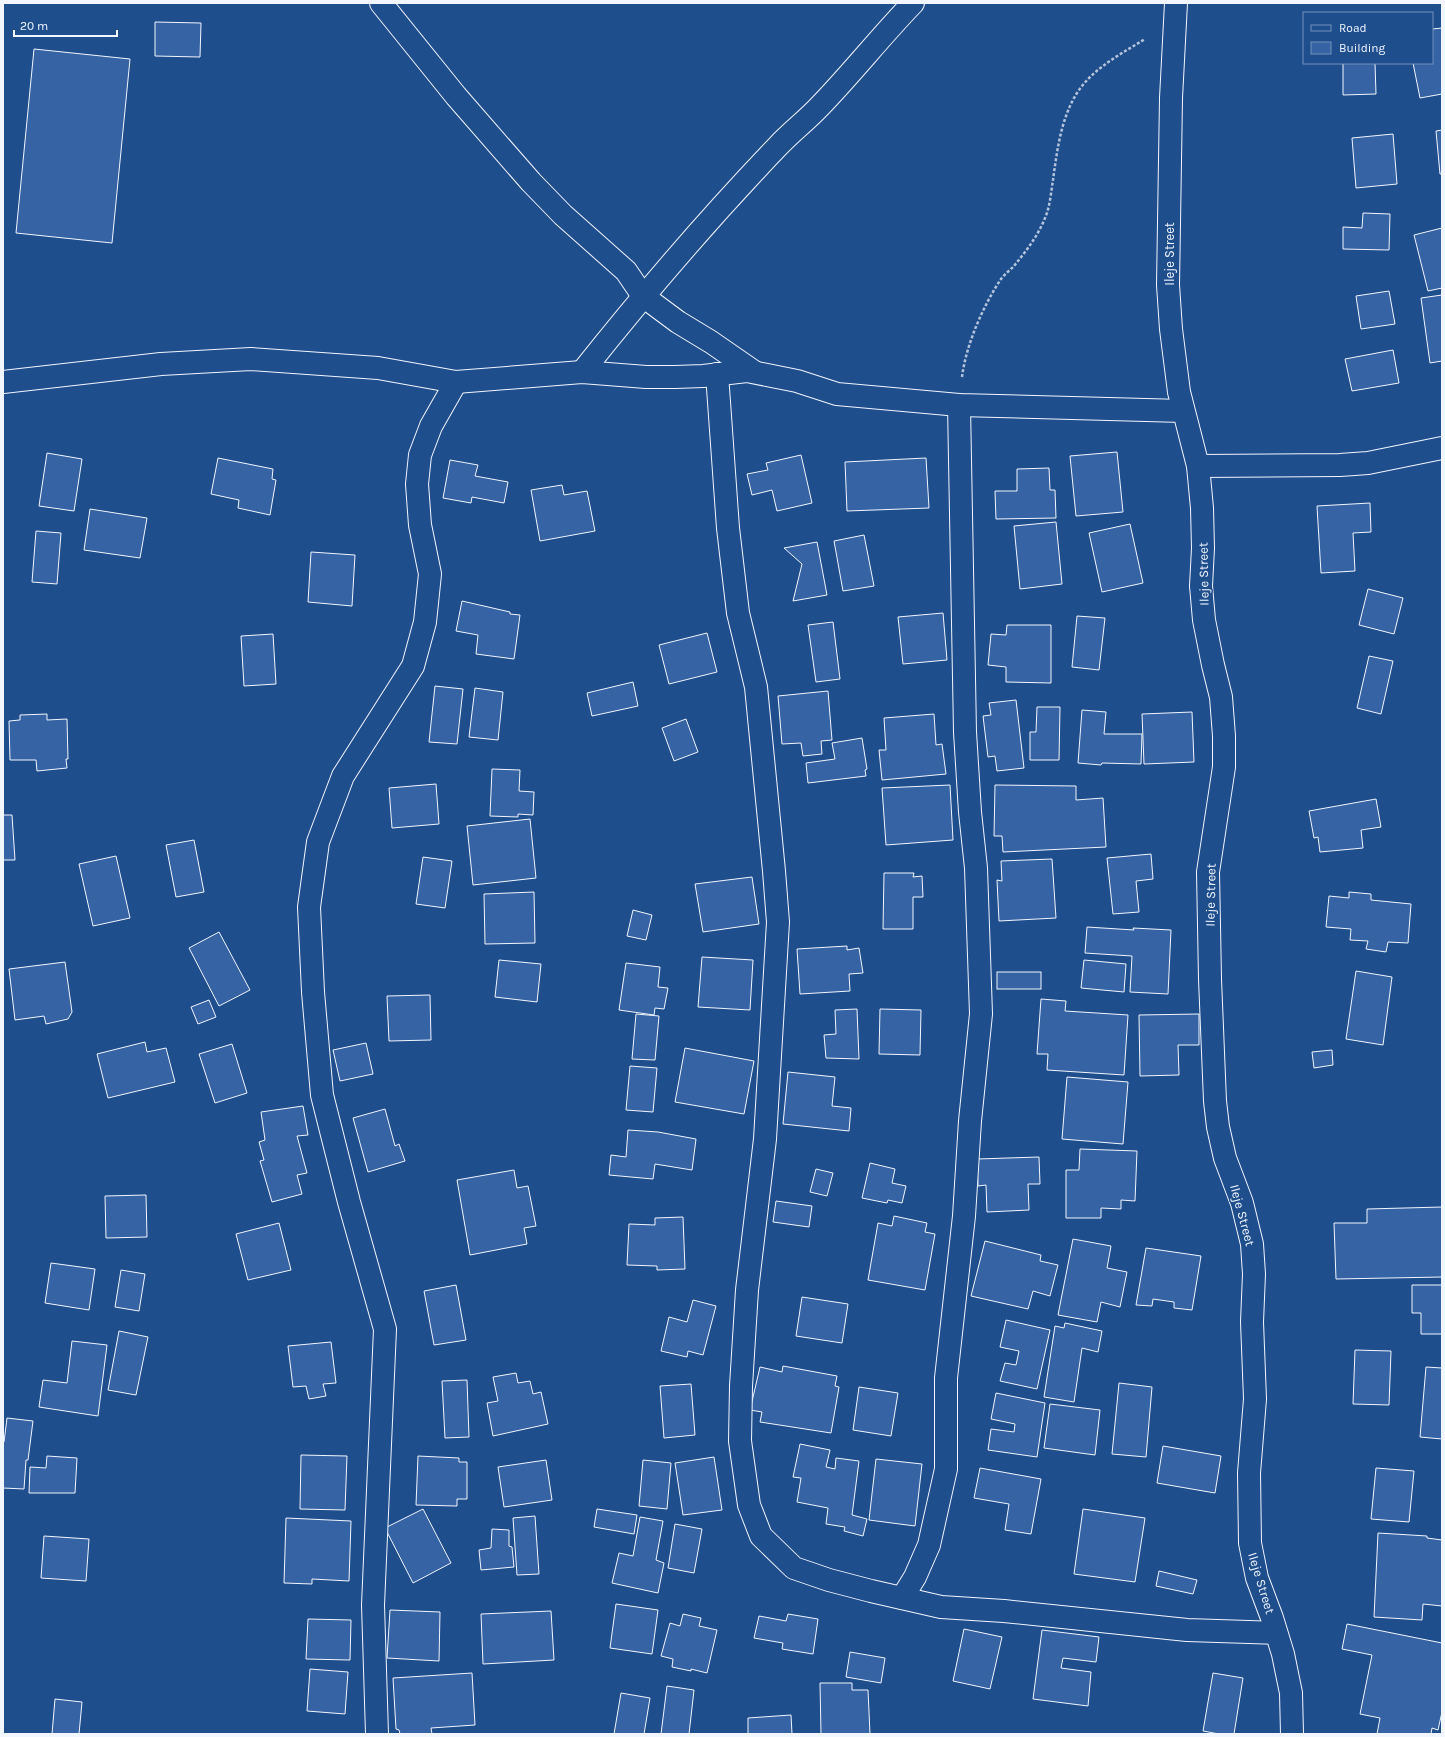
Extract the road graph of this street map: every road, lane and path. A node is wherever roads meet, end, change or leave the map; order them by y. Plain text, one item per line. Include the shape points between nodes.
1 (381, 3) edge
2 (914, 3) edge
3 (1176, 12) edge
4 (643, 296) junction
5 (752, 371) junction
6 (582, 372) junction
7 (717, 374) junction
8 (3, 382) edge
9 (456, 382) junction
10 (959, 405) junction
11 (1183, 411) junction
12 (1442, 448) edge
13 (1198, 466) junction
14 (902, 1598) junction
15 (1276, 1633) junction
16 (377, 1734) edge
17 (1292, 1734) edge

1 - 4 street via 456,96 531,182 563,215 626,271
2 - 4 street via 892,24 817,110 794,129 740,186
3 - 10 path via 1093,73 1077,93 1061,137 1046,217 1023,255 1002,278 989,300 968,347
3 - 11 street, Ileje Street via 1171,98 1168,285 1174,360
4 - 5 street
4 - 6 street
5 - 7 street
5 - 10 street via 797,381 837,394
6 - 7 street via 646,377
6 - 9 street
7 - 14 street via 728,528 738,613 756,687 778,922 766,1139 747,1290 741,1386 740,1440 749,1505 761,1536 794,1568 829,1580
8 - 9 street via 161,364 251,360 378,368
9 - 16 street via 431,426 420,455 417,484 420,525 430,574 425,622 413,666 343,776 318,842 309,907 322,1095 385,1330 372,1605
10 - 11 street
10 - 14 street via 965,732 976,868 981,1014 964,1216 946,1378 946,1469 929,1545 915,1577
11 - 13 street, Ileje Street
12 - 13 street via 1368,463
13 - 15 street, Ileje Street via 1202,508 1201,586 1206,627 1221,697 1224,736 1224,767 1208,872 1216,1101 1218,1127 1225,1158 1242,1203 1252,1244 1255,1400 1249,1473 1250,1544 1257,1578
14 - 15 street via 941,1607 1187,1630
15 - 17 street, Ileje Street via 1291,1693

